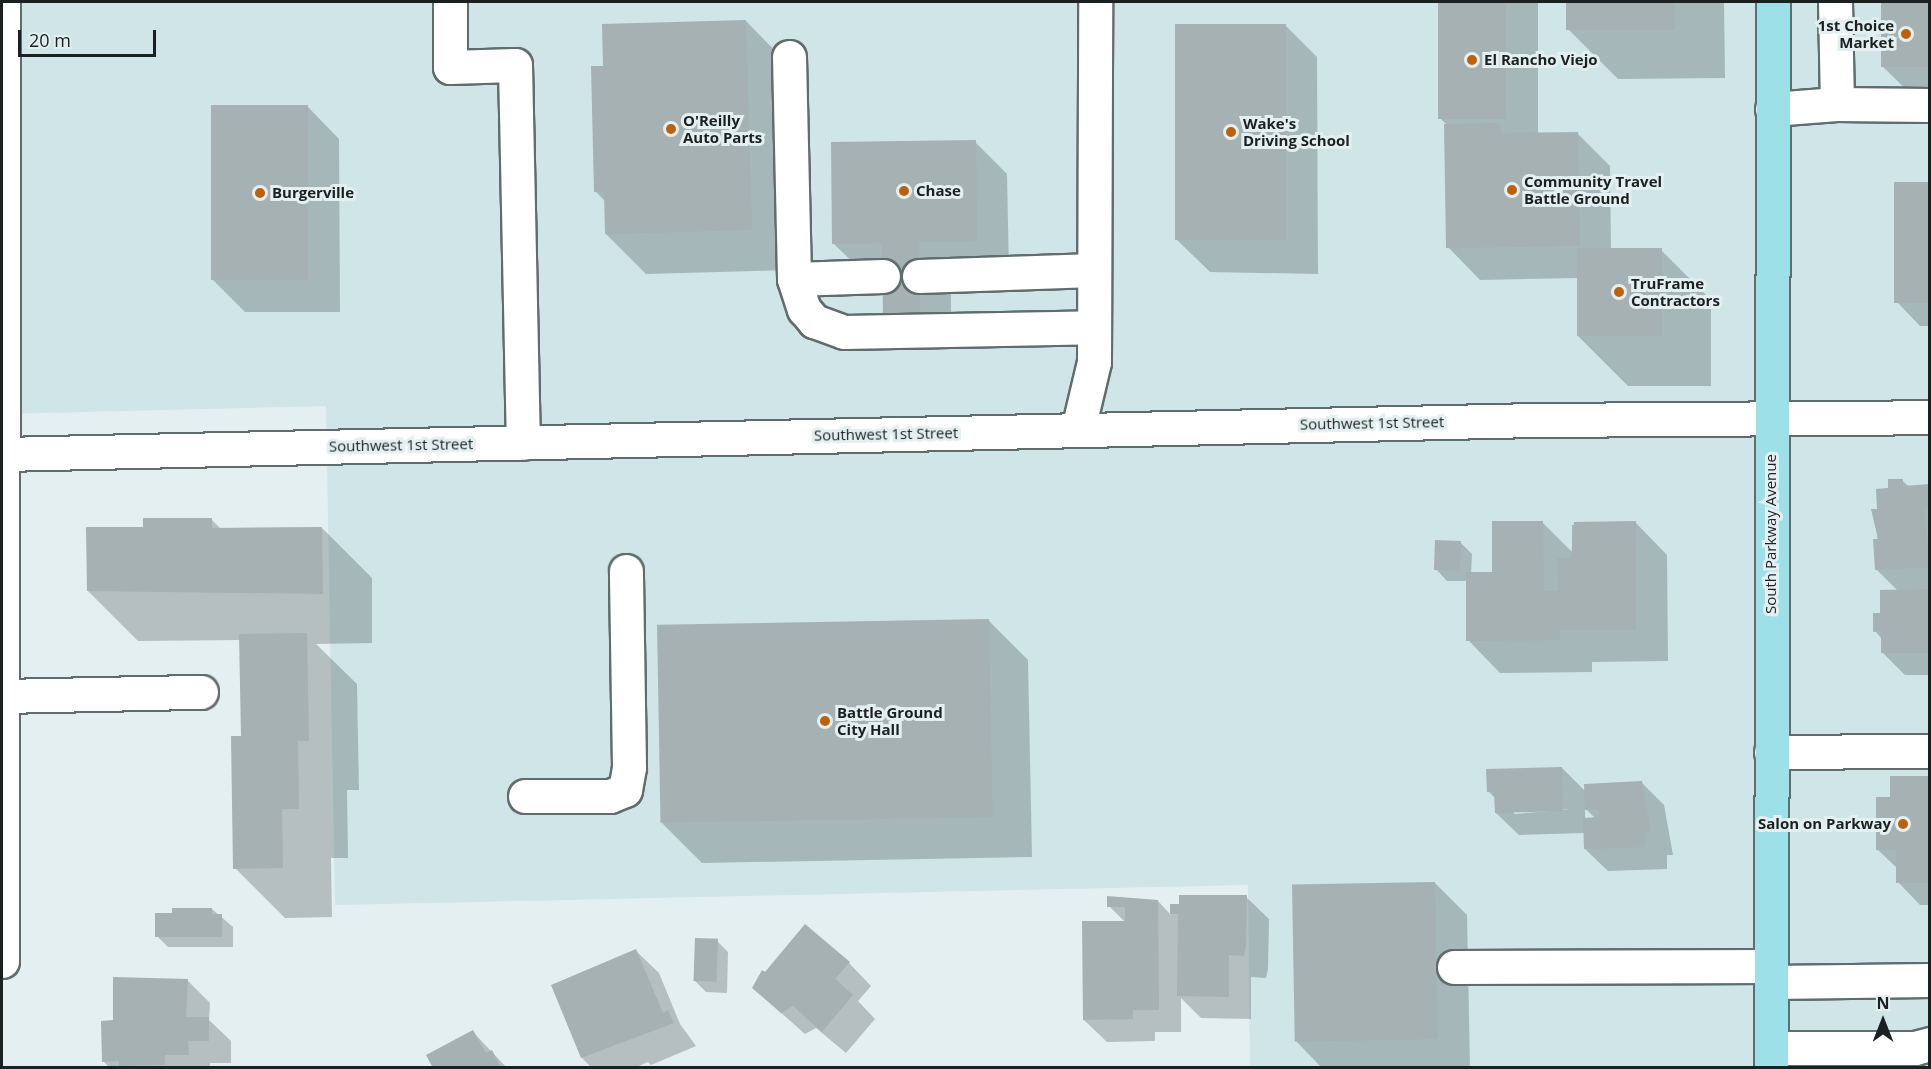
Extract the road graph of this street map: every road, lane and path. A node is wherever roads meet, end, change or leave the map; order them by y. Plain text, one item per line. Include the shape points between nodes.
1 (3, 2) edge
2 (450, 2) edge
3 (1095, 2) edge
4 (1773, 2) edge
5 (1835, 2) edge
6 (3, 43) edge
7 (789, 57) dead end
8 (1837, 104) junction
9 (1929, 105) edge
10 (1773, 110) junction
11 (1094, 270) junction
12 (883, 276) dead end
13 (919, 276) dead end
14 (794, 279) junction
15 (1094, 327) junction
16 (1772, 415) junction
17 (1929, 417) edge
18 (1078, 429) junction
19 (523, 443) junction
20 (2, 454) edge
21 (626, 571) dead end
22 (201, 692) dead end
23 (2, 696) edge
24 (1929, 751) edge
25 (1772, 752) junction
26 (525, 796) dead end
27 (2, 960) edge
28 (1454, 967) dead end
29 (1772, 974) junction
30 (1929, 980) edge
31 (1929, 1044) edge
32 (1771, 1058) edge

1 - 6 street
2 - 19 street via 450,67 515,65
3 - 11 street
4 - 10 main road, South Parkway Avenue
5 - 8 street
6 - 20 street
7 - 14 street
8 - 9 street
8 - 10 street
10 - 16 main road, South Parkway Avenue
11 - 13 street
11 - 15 street
12 - 14 street
14 - 15 street via 796,295 809,315 828,329 844,332
15 - 18 street via 1094,362
16 - 17 street, Southwest 1st Street
16 - 18 street, Southwest 1st Street
16 - 25 main road, South Parkway Avenue
18 - 19 street, Southwest 1st Street
19 - 20 street, Southwest 1st Street
20 - 23 street
21 - 26 street via 629,767 625,790 610,796
22 - 23 street
23 - 27 street
24 - 25 street
25 - 29 main road, South Parkway Avenue
28 - 29 street
29 - 30 street
29 - 32 main road, South Parkway Avenue
31 - 32 street

